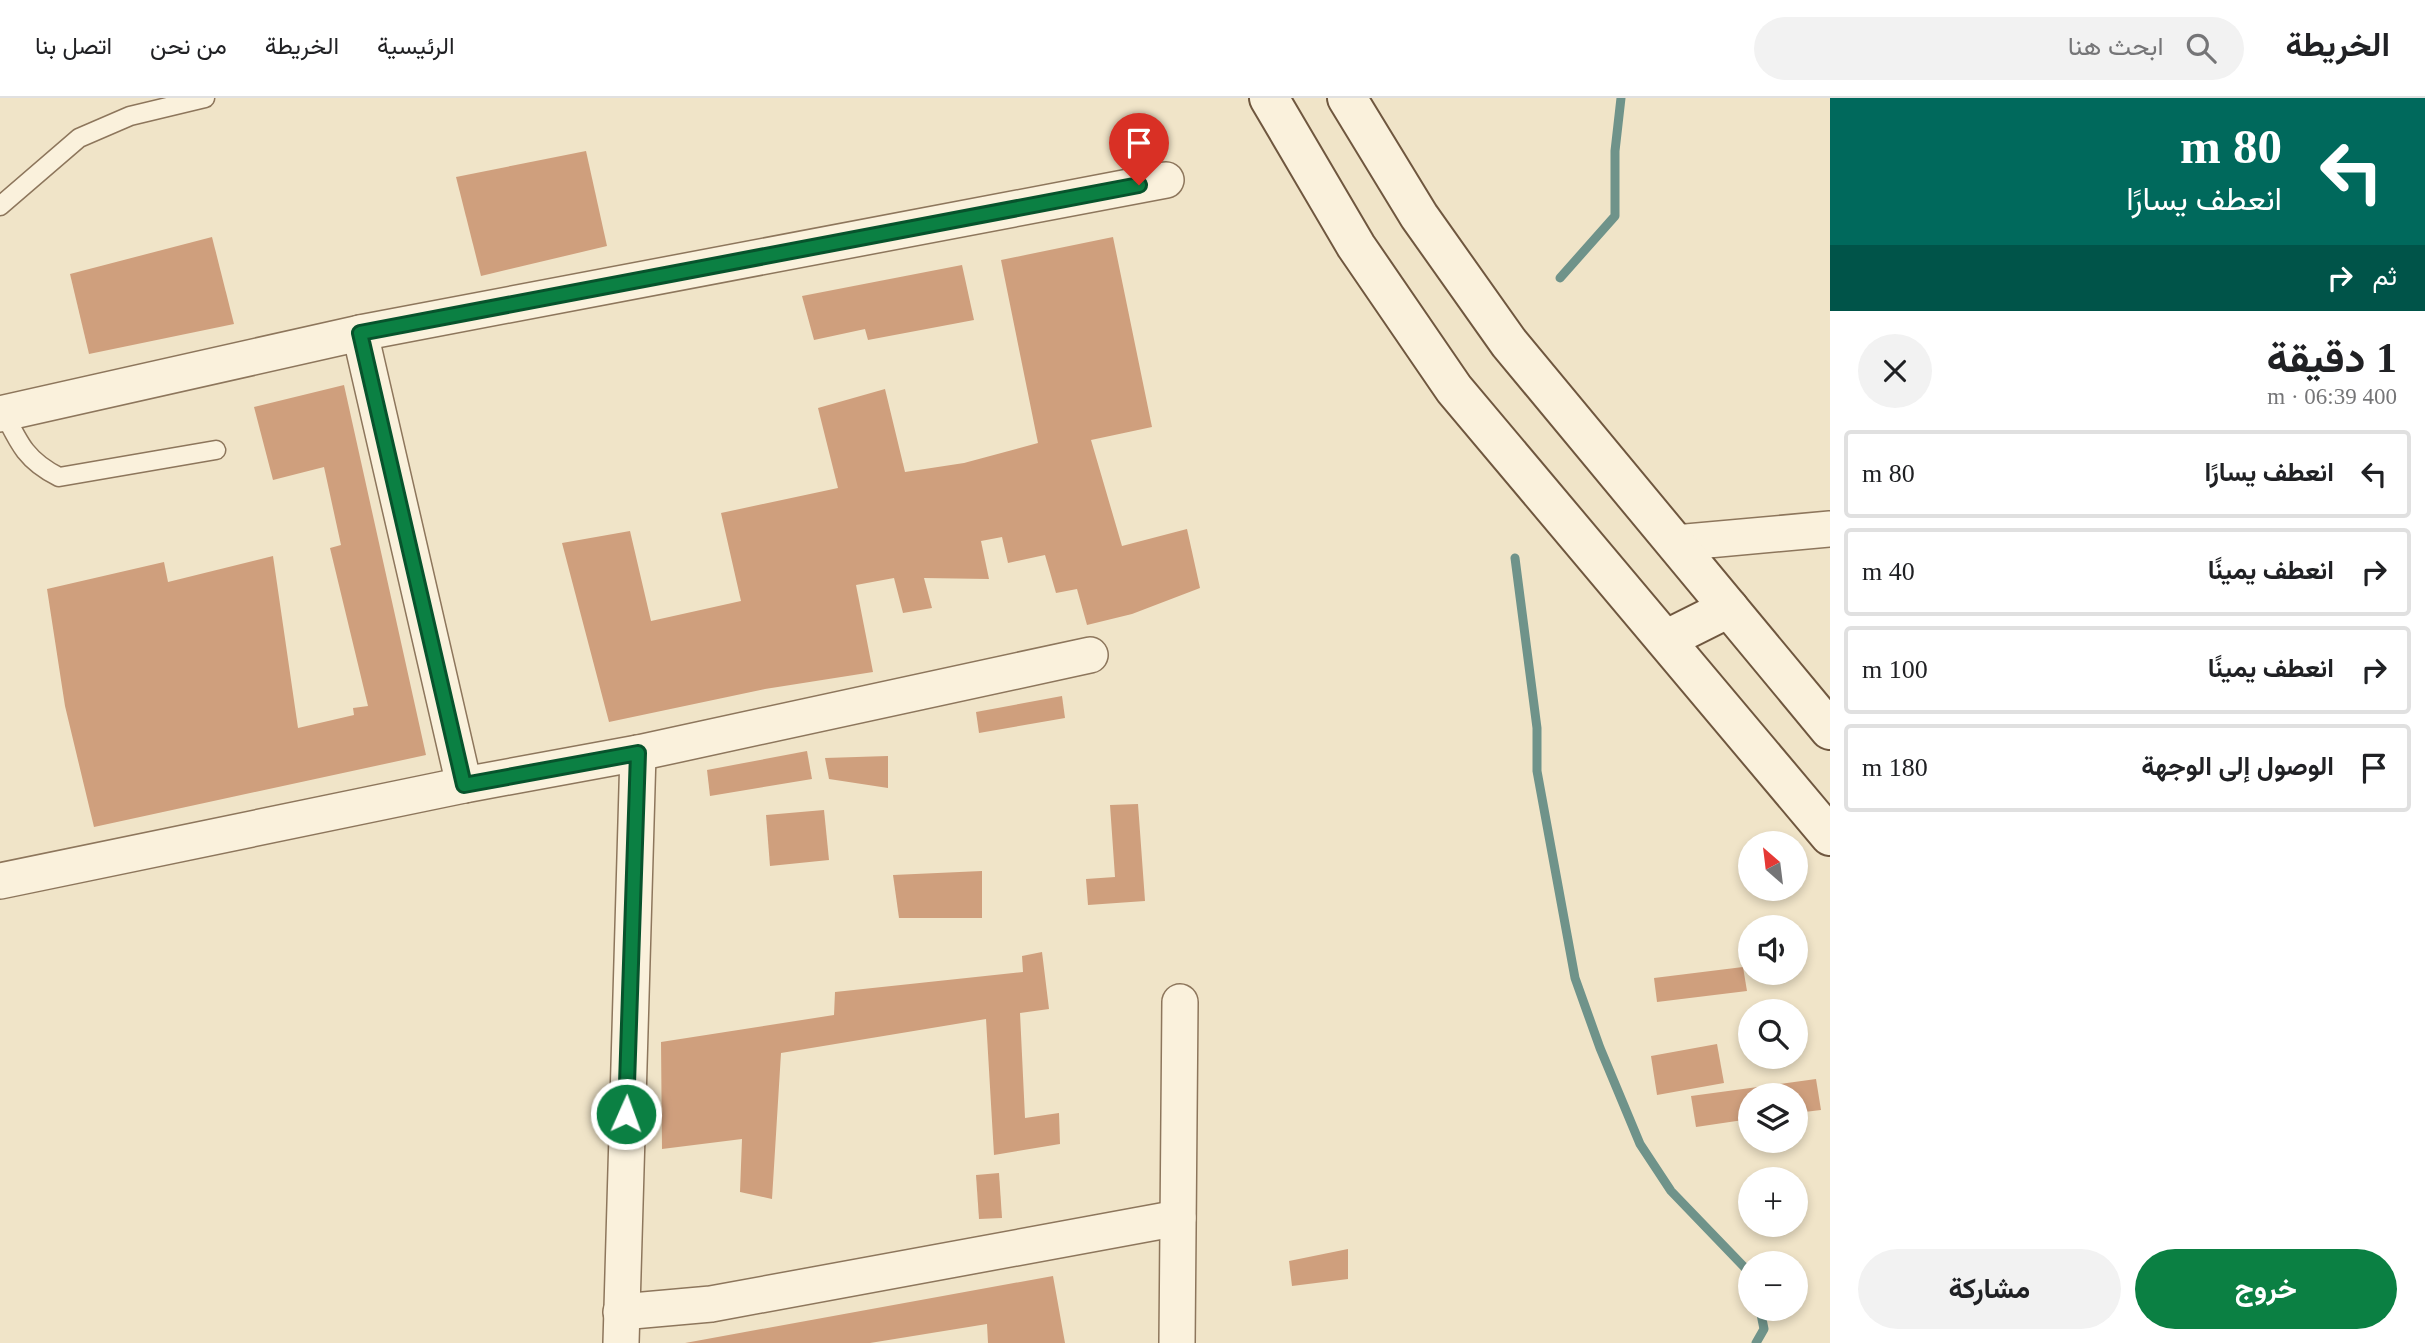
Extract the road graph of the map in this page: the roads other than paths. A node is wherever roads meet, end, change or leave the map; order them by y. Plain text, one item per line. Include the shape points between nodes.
1 (205, 98) edge
2 (1269, 98) edge
3 (1347, 98) edge
4 (1166, 180) dead end
5 (0, 206) edge
6 (360, 333) junction
7 (2, 414) edge
8 (216, 450) dead end
9 (1830, 529) edge
10 (1675, 543) junction
11 (1730, 608) junction
12 (1667, 639) junction
13 (1090, 655) dead end
14 (1830, 730) edge
15 (638, 753) junction
16 (464, 785) junction
17 (1830, 836) edge
18 (0, 881) edge
19 (1180, 1002) dead end
20 (1178, 1218) junction
21 (621, 1327) edge
22 (1177, 1343) edge

1 - 5 lane via 130,116 79,138
2 - 12 street via 1356,246 1454,389
3 - 10 street via 1419,216 1509,343
4 - 6 street
6 - 7 street
6 - 16 street
7 - 8 lane via 36,466 58,477
9 - 10 street
10 - 11 street
11 - 12 street
11 - 14 street
12 - 17 street
13 - 15 street
15 - 16 street
15 - 21 street
16 - 18 street
19 - 20 street
20 - 21 street via 711,1304
20 - 22 street

